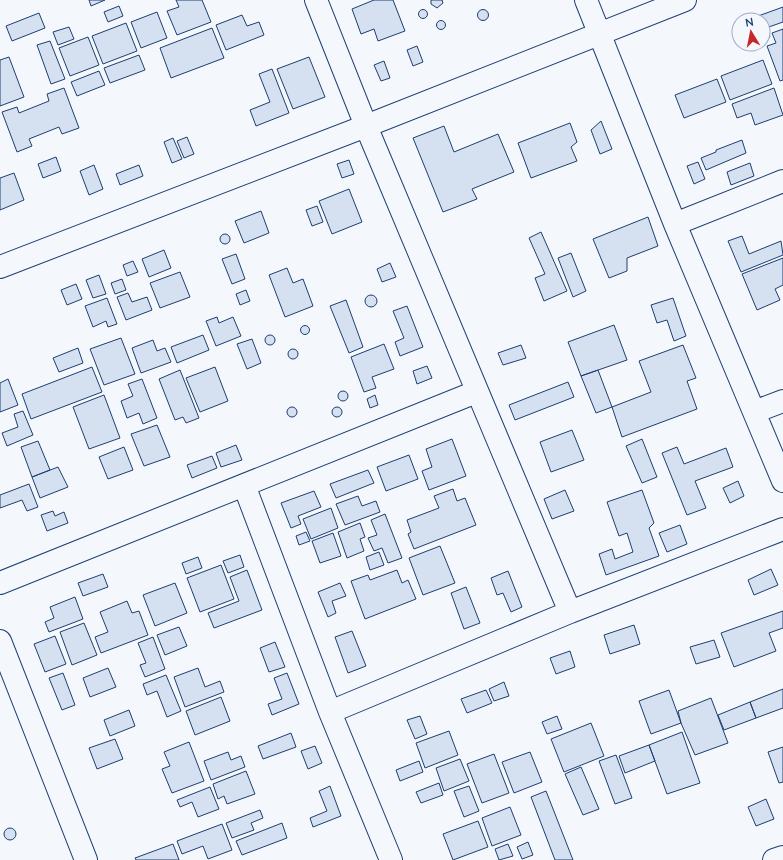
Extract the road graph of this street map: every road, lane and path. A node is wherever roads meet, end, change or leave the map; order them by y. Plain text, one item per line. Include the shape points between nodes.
1 (316, 0) edge
2 (586, 0) edge
3 (685, 0) edge
4 (599, 34) junction
5 (366, 126) junction
6 (783, 181) edge
7 (675, 224) junction
8 (0, 267) edge
9 (476, 392) junction
10 (783, 401) edge
11 (754, 412) junction
12 (783, 481) edge
13 (244, 485) junction
14 (783, 529) edge
15 (0, 583) edge
16 (570, 612) junction
17 (0, 641) edge
18 (330, 712) junction
19 (783, 856) edge
20 (86, 860) edge
21 (391, 860) edge
22 (774, 860) edge

1 - 5 street
2 - 4 street
3 - 4 street
4 - 5 street
4 - 7 street
5 - 8 street
5 - 9 street
6 - 7 street
7 - 11 street
9 - 13 street
9 - 16 street
10 - 11 street
11 - 12 street
13 - 15 street
13 - 18 street
14 - 16 street
16 - 18 street
17 - 20 street
18 - 21 street
19 - 22 street

